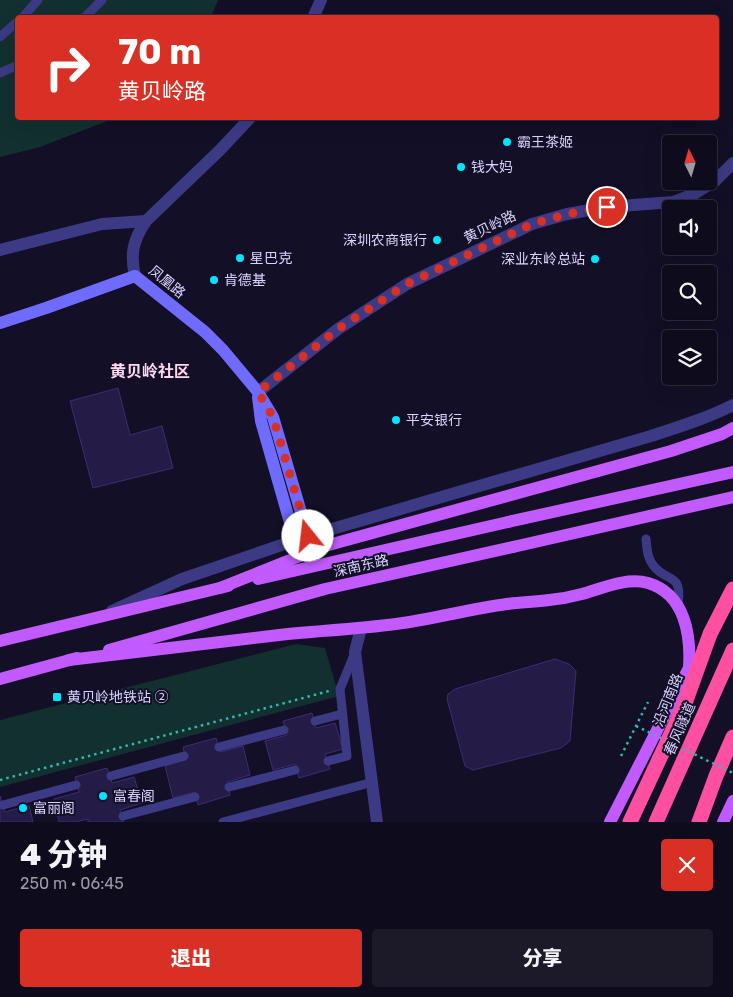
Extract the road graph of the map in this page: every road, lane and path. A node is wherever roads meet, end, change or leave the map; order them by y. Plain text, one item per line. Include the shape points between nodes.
1 (38, 0) edge
2 (102, 0) edge
3 (321, 0) edge
4 (25, 15) edge
5 (87, 15) edge
6 (314, 15) edge
7 (15, 24) edge
8 (0, 36) edge
9 (15, 66) edge
10 (0, 73) edge
11 (248, 120) edge
12 (733, 163) edge
13 (146, 222) junction
14 (0, 250) edge
15 (135, 276) junction
16 (0, 322) edge
17 (258, 392) junction
18 (733, 405) edge
19 (733, 428) edge
20 (733, 472) edge
21 (733, 497) edge
22 (308, 536) junction
23 (646, 539) dead end
24 (295, 540) junction
25 (324, 546) junction
26 (220, 588) junction
27 (733, 589) edge
28 (678, 604) junction
29 (100, 616) junction
30 (360, 628) junction
31 (710, 634) junction
32 (0, 641) edge
33 (733, 650) edge
34 (355, 652) junction
35 (69, 660) junction
36 (689, 667) junction
37 (0, 679) edge
38 (340, 689) junction
39 (648, 702) dead end
40 (342, 714) junction
41 (315, 721) dead end
42 (636, 726) junction
43 (284, 730) dead end
44 (733, 737) edge
45 (219, 747) dead end
46 (184, 756) dead end
47 (620, 756) dead end
48 (328, 761) dead end
49 (295, 770) dead end
50 (733, 773) edge
51 (110, 776) dead end
52 (716, 776) junction
53 (0, 780) edge
54 (373, 782) junction
55 (76, 785) dead end
56 (229, 787) dead end
57 (195, 797) dead end
58 (733, 801) edge
59 (3, 805) dead end
60 (123, 816) dead end
61 (224, 822) edge
62 (377, 822) edge
63 (610, 822) edge
64 (630, 822) edge
65 (656, 822) edge
66 (688, 822) edge
67 (699, 822) edge
68 (723, 822) edge

1 - 4 lane
2 - 5 lane
3 - 6 street
7 - 8 lane
9 - 10 lane
11 - 13 street
12 - 17 street, 黄贝岭路 via 694,194 673,202 607,207 568,214 532,224 458,259 407,284 338,329
13 - 14 street via 102,224
13 - 15 street via 134,245
15 - 16 street, 凤凰路
15 - 17 street, 凤凰路 via 205,332
17 - 22 street, 凤凰路 via 273,417
17 - 24 street via 261,420
18 - 22 street via 636,444
19 - 25 main road via 671,451
20 - 26 main road, 深南东路, bridge
21 - 35 main road, 深南东路, bridge via 325,589
22 - 24 street
22 - 25 main road via 314,544
23 - 28 lane via 652,564 678,585
24 - 29 street via 182,579
25 - 26 main road
26 - 29 main road, 深南东路
27 - 31 highway, 沿河南路
28 - 30 main road via 662,589 632,581 566,598 507,604
28 - 36 main road via 688,636
29 - 32 main road, 深南东路
30 - 34 street
30 - 35 main road
31 - 36 main road
31 - 64 highway, 沿河南路 via 684,706
33 - 65 highway, 春风隧道
34 - 38 lane
34 - 54 street
35 - 37 main road, 深南东路
36 - 63 main road
38 - 40 lane
38 - 53 path
39 - 42 path
40 - 41 lane
40 - 48 lane via 347,756
42 - 47 path
42 - 50 path, bridge
43 - 45 lane
44 - 52 highway
46 - 51 lane
49 - 56 lane
52 - 66 highway
52 - 67 highway
54 - 61 lane
54 - 62 street
55 - 59 lane
57 - 60 lane
58 - 68 main road

